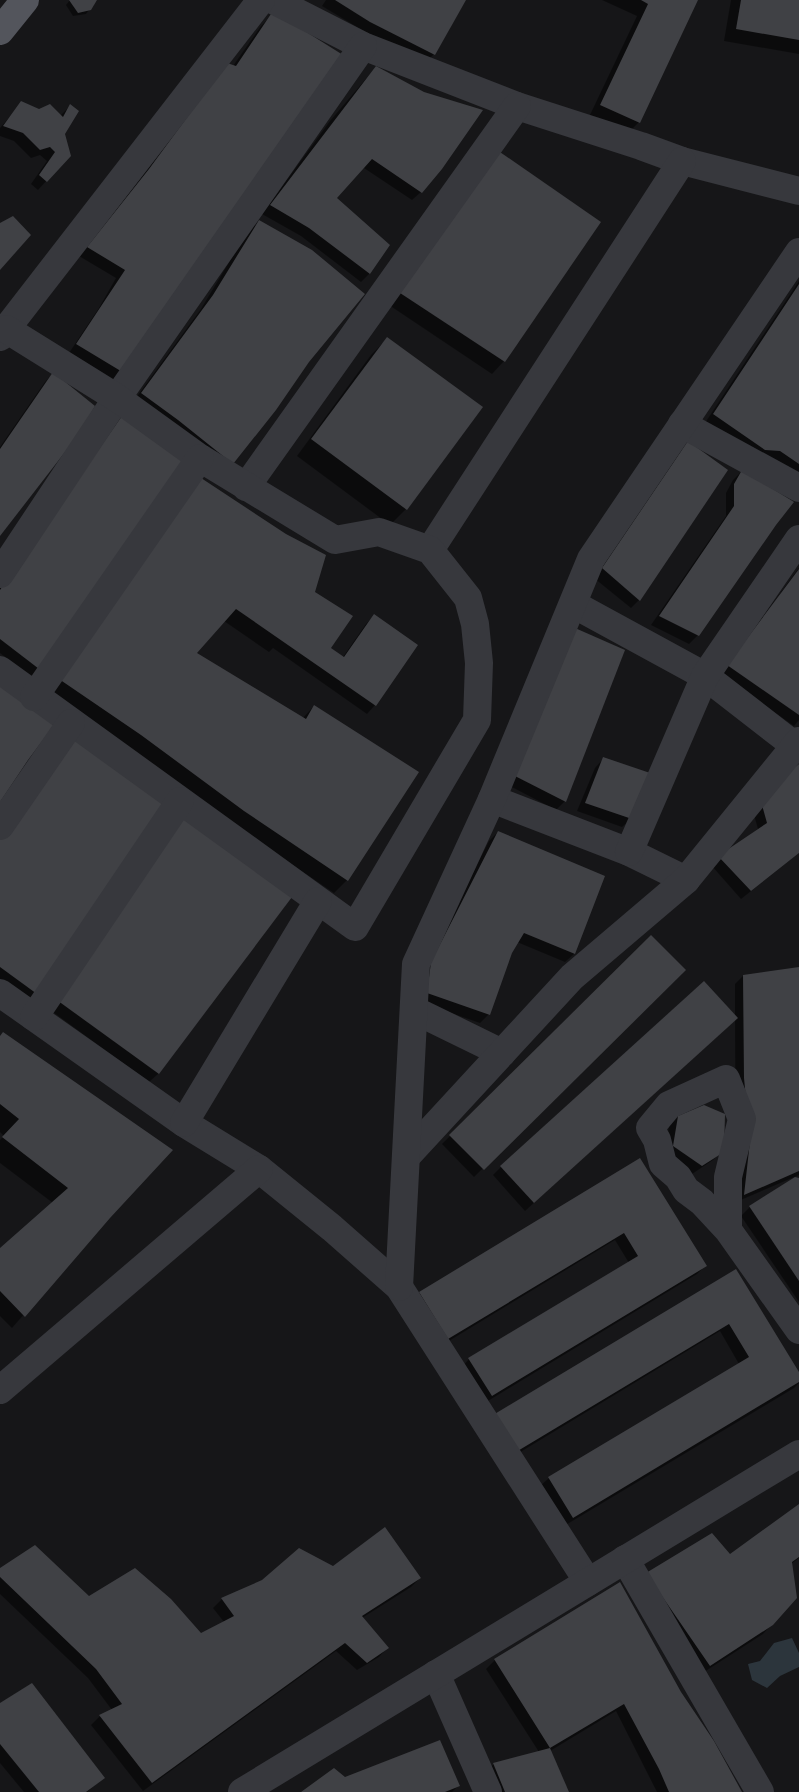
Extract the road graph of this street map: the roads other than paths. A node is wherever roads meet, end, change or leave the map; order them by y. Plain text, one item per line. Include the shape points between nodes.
1 (25, 0) edge
2 (261, 0) edge
3 (272, 0) edge
4 (0, 31) edge
5 (362, 46) junction
6 (517, 106) junction
7 (682, 161) junction
8 (799, 191) edge
9 (799, 252) edge
10 (3, 333) edge
11 (117, 398) junction
12 (682, 424) junction
13 (200, 458) junction
14 (246, 487) junction
15 (799, 488) edge
16 (799, 539) edge
17 (430, 550) junction
18 (0, 574) edge
19 (573, 604) junction
20 (0, 670) edge
21 (705, 676) junction
22 (34, 696) junction
23 (71, 723) junction
24 (797, 743) edge
25 (492, 799) junction
26 (180, 801) junction
27 (0, 826) edge
28 (629, 852) junction
29 (686, 880) junction
30 (318, 901) junction
31 (0, 993) edge
32 (414, 1010) junction
33 (34, 1017) junction
34 (502, 1053) junction
35 (184, 1123) junction
36 (406, 1157) junction
37 (259, 1169) junction
38 (728, 1230) junction
39 (399, 1287) junction
40 (799, 1330) edge
41 (0, 1390) edge
42 (799, 1454) edge
43 (626, 1559) junction
44 (588, 1582) junction
45 (436, 1674) junction
46 (242, 1792) edge
47 (488, 1792) edge
48 (760, 1792) edge

1 - 4 main road
2 - 10 street
3 - 5 street
5 - 6 street
5 - 11 street
6 - 7 street
6 - 14 street
7 - 8 street
7 - 17 street
9 - 12 street
10 - 11 street
11 - 13 street
11 - 18 street
12 - 15 street
12 - 19 street via 591,559
13 - 14 street
13 - 22 street
14 - 17 street via 335,540 379,532
16 - 21 street
17 - 30 street via 468,598 475,624 479,663 477,720 355,927
19 - 21 street
19 - 25 street
20 - 22 street
21 - 24 street
21 - 28 street
22 - 23 street
23 - 26 street
23 - 27 street
24 - 29 street
25 - 28 street
25 - 32 street via 416,964
26 - 30 street
26 - 33 street
28 - 29 street
29 - 34 street via 572,977
30 - 35 street
31 - 33 street
32 - 34 street
32 - 36 street
33 - 35 street
34 - 36 street
35 - 37 street
36 - 39 street
37 - 39 street
37 - 41 street
38 - 38 street via 663,1164 657,1140 650,1128 669,1105 726,1079 742,1119 728,1176
38 - 40 street
39 - 44 street
42 - 43 street
43 - 44 street
43 - 48 street
44 - 45 street
45 - 46 street
45 - 47 street

